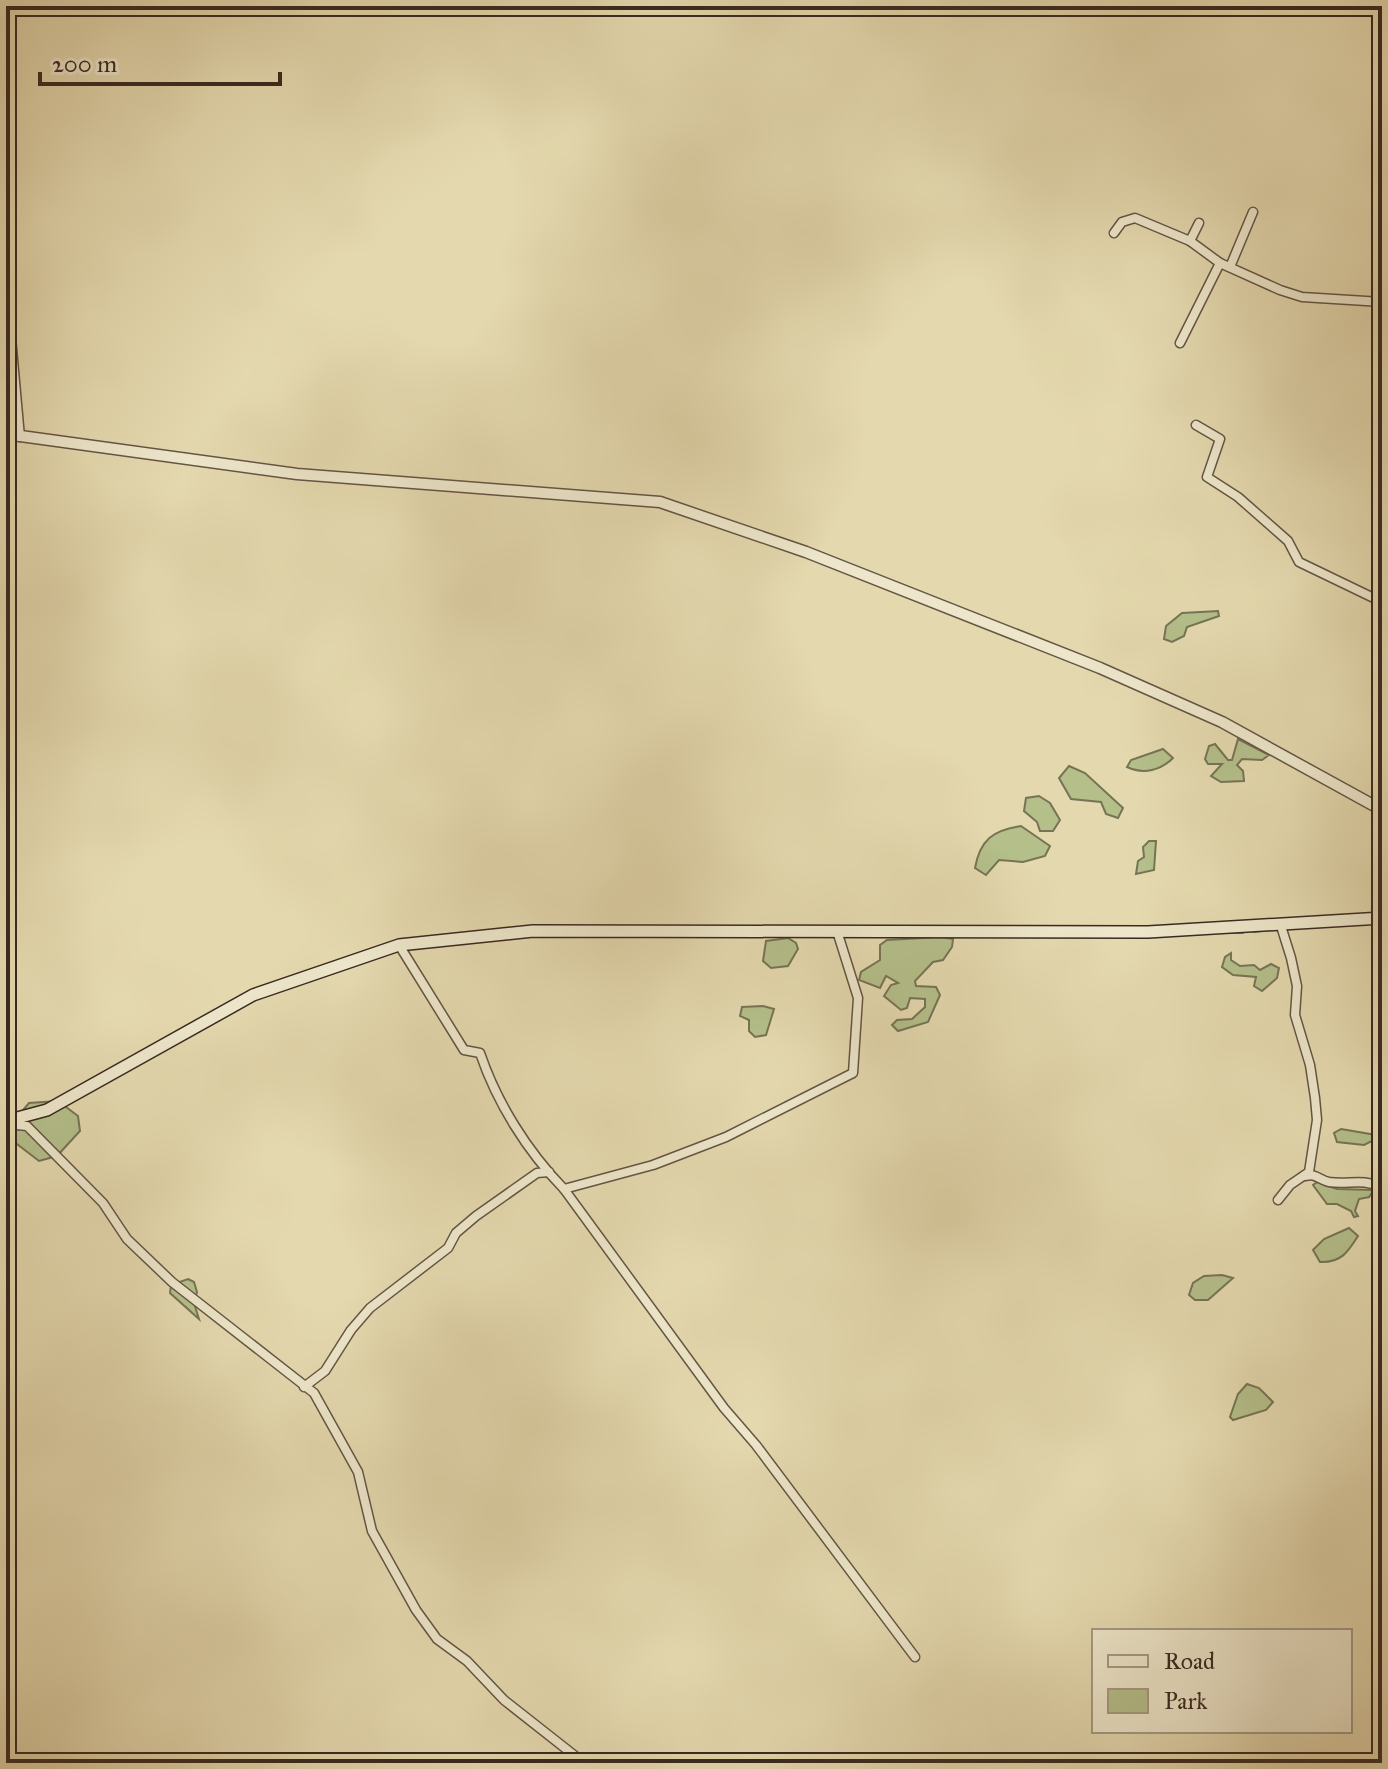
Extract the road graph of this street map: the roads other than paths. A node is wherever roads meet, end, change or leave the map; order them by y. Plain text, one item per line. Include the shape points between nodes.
1 (1372, 6) edge
2 (1382, 22) edge
3 (1253, 212) dead end
4 (1199, 223) dead end
5 (1114, 233) dead end
6 (1190, 241) junction
7 (1220, 263) junction
8 (1230, 267) junction
9 (6, 282) edge
10 (1382, 302) edge
11 (1180, 343) dead end
12 (1196, 425) dead end
13 (6, 434) edge
14 (20, 437) junction
15 (1382, 602) edge
16 (1382, 810) edge
17 (1382, 918) edge
18 (1281, 926) junction
19 (837, 931) junction
20 (399, 945) junction
21 (6, 1122) edge
22 (549, 1172) junction
23 (1303, 1176) junction
24 (1382, 1184) edge
25 (564, 1189) junction
26 (1278, 1200) dead end
27 (304, 1387) junction
28 (915, 1657) dead end
29 (584, 1763) edge

1 - 2 street
3 - 8 street
4 - 6 street
5 - 6 street via 1132,217
6 - 7 street
7 - 8 street
7 - 11 street
8 - 10 street via 1302,297
9 - 14 street
12 - 15 street via 1220,439 1207,477 1288,541 1299,562
13 - 14 street
14 - 16 street via 297,474 660,502 806,552 1100,668 1222,722
17 - 18 main road
18 - 19 main road via 1148,932
18 - 23 street via 1297,986 1295,1015 1310,1065 1317,1120 1309,1172
19 - 20 main road via 533,931
19 - 25 street via 858,998 853,1073 726,1137 653,1165
20 - 21 main road via 253,995 47,1110
20 - 22 street via 464,1050 480,1053 494,1092
21 - 27 street via 27,1126 172,1282
22 - 25 street
22 - 27 street via 537,1173 476,1216 448,1248 370,1308 325,1371
23 - 24 street
23 - 26 street
25 - 28 street
27 - 29 street via 325,1408 358,1472 372,1531 437,1639

